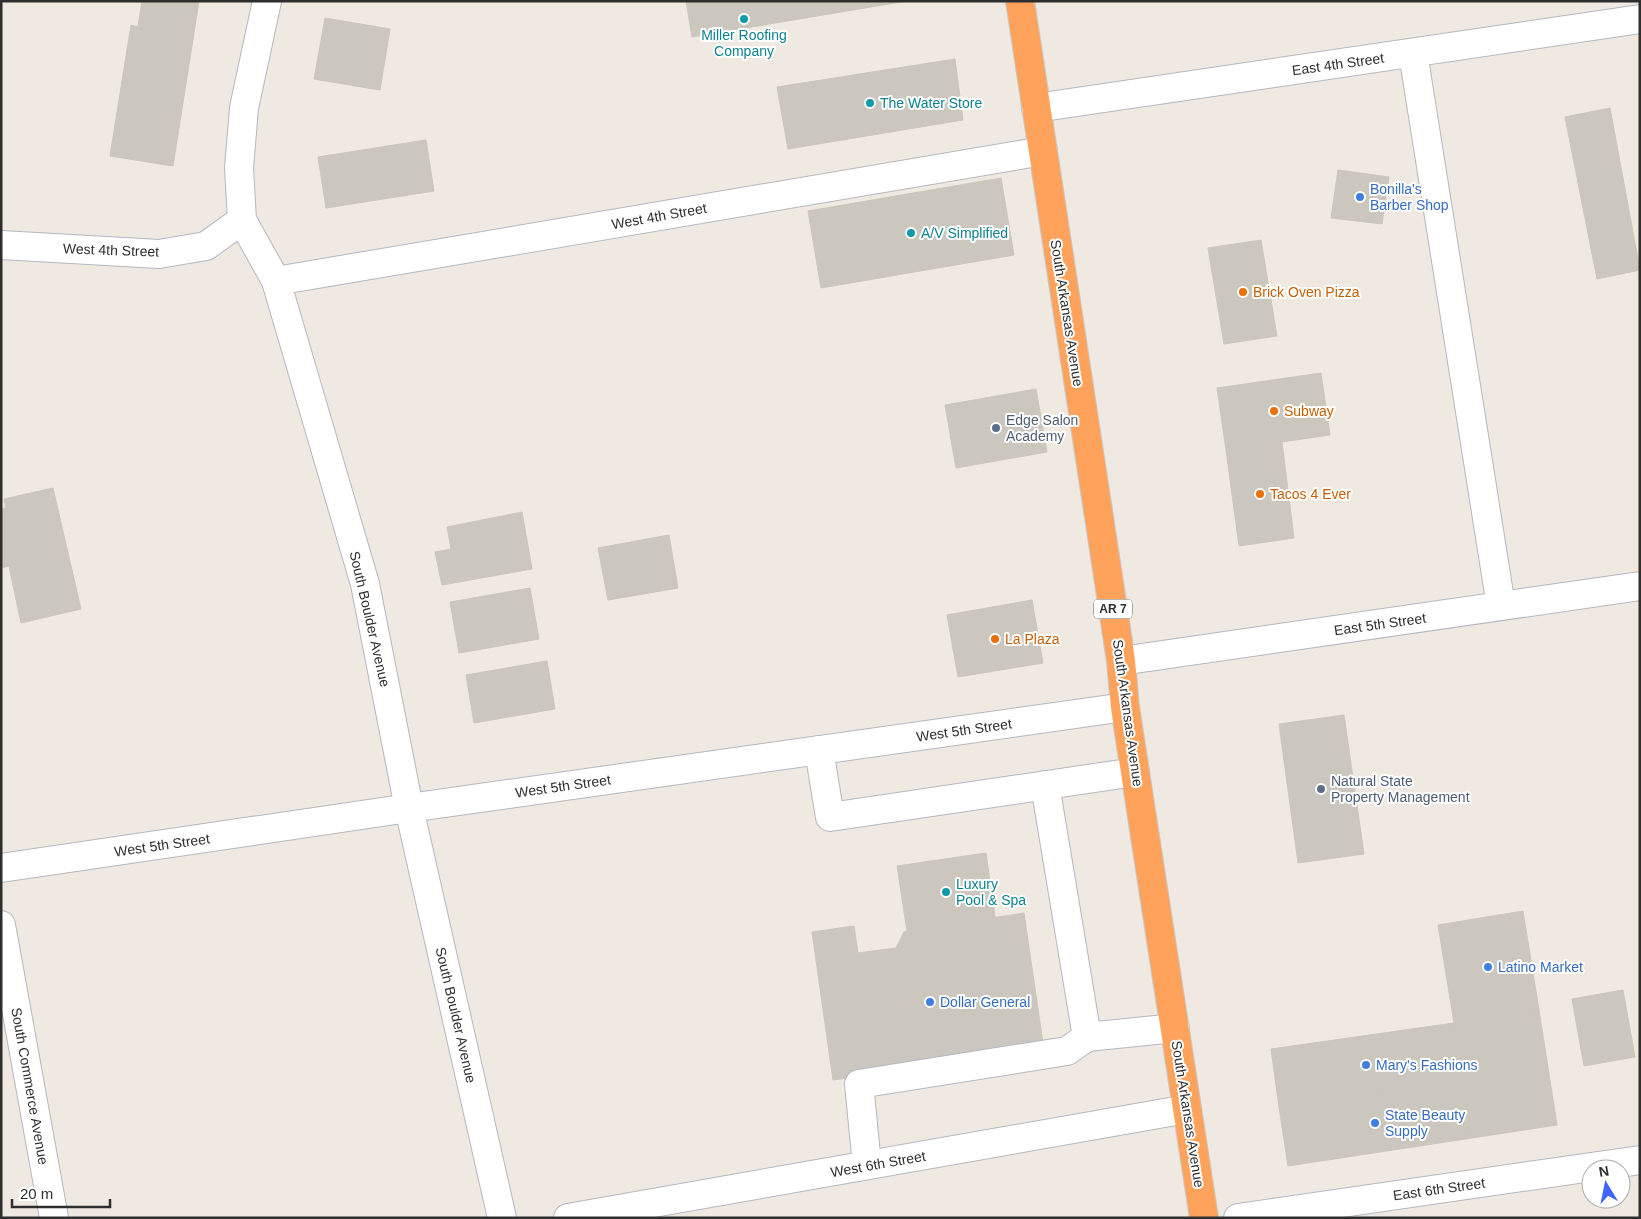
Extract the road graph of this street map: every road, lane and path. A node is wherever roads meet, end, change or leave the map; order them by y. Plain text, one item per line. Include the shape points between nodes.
1 (266, 1) edge
2 (1020, 1) edge
3 (1640, 19) edge
4 (1413, 52) junction
5 (1036, 108) junction
6 (1042, 151) junction
7 (242, 220) junction
8 (1, 245) edge
9 (276, 281) junction
10 (1640, 586) edge
11 (1501, 606) junction
12 (1121, 661) junction
13 (1125, 707) junction
14 (819, 750) junction
15 (1135, 772) junction
16 (1045, 785) junction
17 (409, 808) junction
18 (1, 868) edge
19 (1, 925) edge
20 (1175, 1028) junction
21 (1087, 1037) junction
22 (1187, 1110) junction
23 (1640, 1160) edge
24 (867, 1166) junction
25 (54, 1218) edge
26 (502, 1218) edge
27 (568, 1218) edge
28 (1204, 1218) edge
29 (1238, 1218) edge

1 - 7 street, South Boulder Avenue via 244,108 239,168
2 - 5 highway, South Arkansas Avenue / AR 7
3 - 4 street, East 4th Street
4 - 5 street, East 4th Street
4 - 11 street
5 - 6 highway, South Arkansas Avenue / AR 7
6 - 9 street, West 4th Street
6 - 12 highway, South Arkansas Avenue / AR 7
7 - 8 street, West 4th Street via 206,246 159,254
7 - 9 street, South Boulder Avenue
9 - 17 street, South Boulder Avenue via 365,584
10 - 11 street, East 5th Street
11 - 12 street, East 5th Street
12 - 13 highway, South Arkansas Avenue / AR 7
13 - 14 street, West 5th Street
13 - 15 highway, South Arkansas Avenue / AR 7
14 - 16 street via 830,817
14 - 17 street, West 5th Street
15 - 16 street
15 - 20 highway, South Arkansas Avenue / AR 7
16 - 21 street
17 - 18 street, West 5th Street
17 - 26 street, South Boulder Avenue
19 - 25 street, South Commerce Avenue
20 - 21 street
20 - 22 highway, South Arkansas Avenue / AR 7
21 - 24 street via 1067,1051 859,1084
22 - 24 street, West 6th Street
22 - 28 highway, South Arkansas Avenue / AR 7
23 - 29 street, East 6th Street
24 - 27 street, West 6th Street

